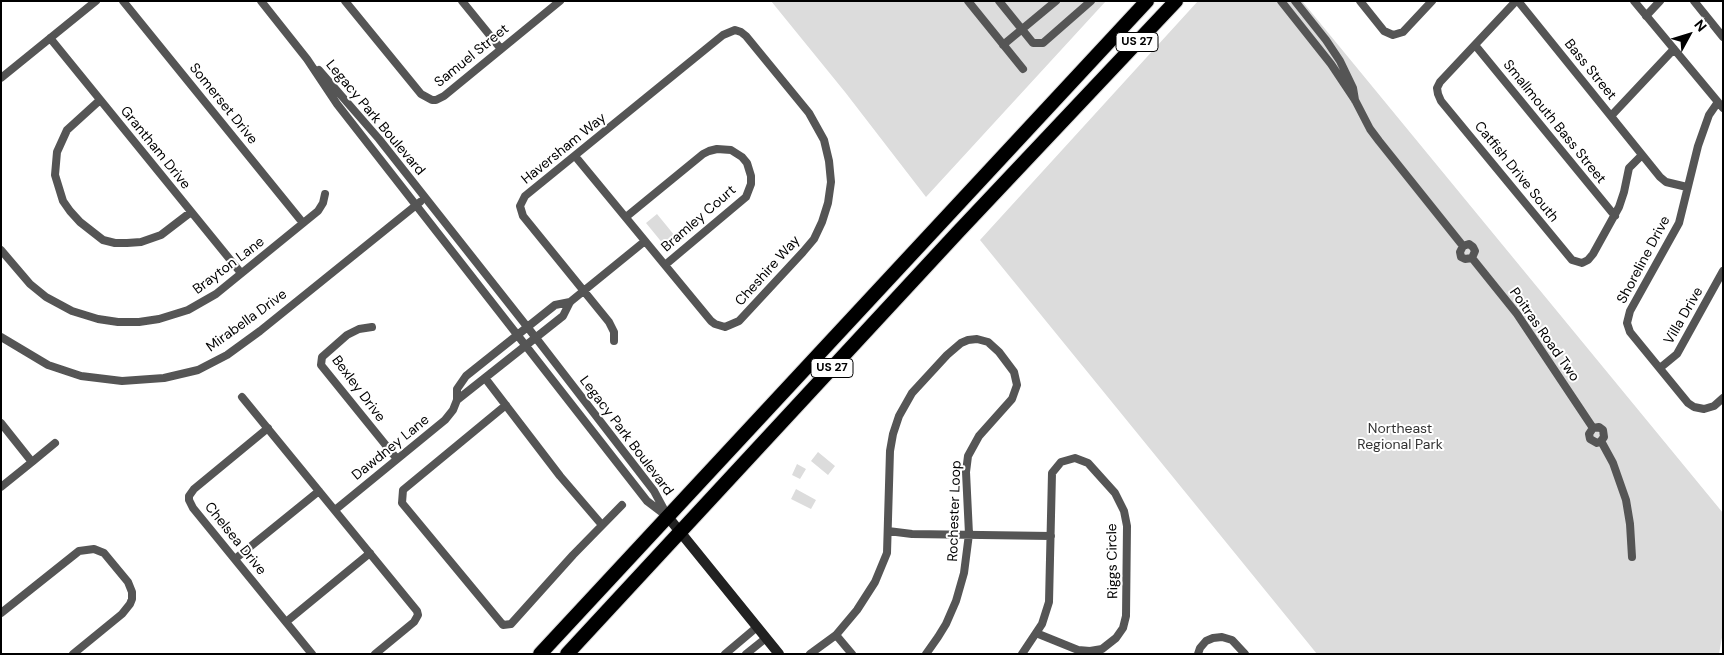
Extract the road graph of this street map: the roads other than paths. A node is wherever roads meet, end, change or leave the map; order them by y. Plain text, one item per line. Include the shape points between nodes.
1 (96, 1) edge
2 (123, 1) edge
3 (261, 1) edge
4 (345, 1) edge
5 (462, 1) edge
6 (560, 1) edge
7 (968, 1) edge
8 (999, 1) edge
9 (1056, 1) edge
10 (1091, 1) edge
11 (1147, 1) edge
12 (1167, 1) edge
13 (1176, 1) edge
14 (1281, 1) edge
15 (1295, 1) edge
16 (1360, 1) edge
17 (1432, 1) edge
18 (1517, 1) edge
19 (1634, 1) edge
20 (1660, 1) edge
21 (1694, 1) edge
22 (1646, 16) junction
23 (735, 30) joint
24 (1022, 30) junction
25 (1723, 37) edge
26 (50, 38) junction
27 (1004, 45) junction
28 (1475, 45) junction
29 (1132, 48) junction
30 (501, 49) junction
31 (1674, 49) junction
32 (307, 59) junction
33 (1023, 69) dead end
34 (1, 78) edge
35 (100, 100) junction
36 (1355, 100) junction
37 (1720, 105) edge
38 (1611, 116) junction
39 (1023, 135) junction
40 (1642, 155) junction
41 (576, 156) junction
42 (1687, 187) junction
43 (325, 194) dead end
44 (426, 198) junction
45 (417, 205) junction
46 (191, 212) junction
47 (1614, 216) junction
48 (626, 217) junction
49 (303, 223) junction
50 (645, 240) junction
51 (948, 243) junction
52 (1, 250) edge
53 (665, 264) junction
54 (1723, 271) edge
55 (241, 274) junction
56 (583, 291) junction
57 (570, 302) junction
58 (372, 327) dead end
59 (527, 327) junction
60 (518, 335) junction
61 (1, 337) edge
62 (536, 338) junction
63 (614, 341) dead end
64 (526, 345) junction
65 (1660, 368) junction
66 (485, 378) junction
67 (242, 397) dead end
68 (1723, 398) edge
69 (457, 400) junction
70 (506, 405) junction
71 (1, 423) edge
72 (268, 428) junction
73 (56, 443) dead end
74 (397, 459) junction
75 (32, 462) junction
76 (1, 487) edge
77 (319, 491) junction
78 (622, 505) dead end
79 (335, 510) junction
80 (668, 517) junction
81 (602, 525) junction
82 (680, 531) junction
83 (888, 532) junction
84 (969, 534) junction
85 (1050, 536) junction
86 (370, 553) junction
87 (1632, 556) dead end
88 (235, 559) junction
89 (1, 613) edge
90 (286, 622) junction
91 (757, 627) junction
92 (1036, 633) junction
93 (836, 635) junction
94 (766, 638) junction
95 (73, 654) edge
96 (312, 654) edge
97 (374, 654) edge
98 (540, 654) edge
99 (567, 654) edge
100 (725, 654) edge
101 (746, 654) edge
102 (779, 654) edge
103 (810, 654) edge
104 (852, 654) edge
105 (926, 654) edge
106 (1022, 654) edge
107 (1198, 654) edge
108 (1245, 654) edge

1 - 26 street
2 - 49 street, Somerset Drive
3 - 32 street, Legacy Park Boulevard
4 - 30 street, Samuel Street via 427,99 440,98
5 - 30 street
6 - 30 street, Samuel Street
7 - 27 street
8 - 24 street
9 - 24 street
10 - 24 street via 1043,43 1033,43
11 - 39 highway, US 27
12 - 29 highway via 1138,32
13 - 29 highway, US 27
14 - 36 street, Poitras Road Two via 1328,59
15 - 36 street, Poitras Road Two via 1340,61
16 - 17 street via 1390,35 1397,35 1408,27
18 - 28 street
18 - 38 street, Bass Street
19 - 22 street
20 - 22 street
21 - 25 street
22 - 31 street
23 - 41 street, Haversham Way via 723,35
23 - 53 street, Cheshire Way via 746,36 810,113 820,130 831,171 826,213 803,252 739,321 730,326 720,326 711,321
24 - 27 street
26 - 34 street
26 - 35 street, Grantham Drive
27 - 33 street
28 - 47 street, Smallmouth Bass Street
28 - 47 street, Catfish Drive South via 1440,82 1437,91 1441,101 1575,262 1588,260
29 - 51 highway, US 27
31 - 37 street
31 - 38 street
32 - 44 street, Legacy Park Boulevard via 364,121
32 - 45 street, Legacy Park Boulevard via 337,104
35 - 46 street, Grantham Drive
35 - 46 street via 67,130 57,152 55,175 63,201 70,211 103,240 115,243 141,242 161,235
36 - 87 street, Poitras Road Two via 1379,142 1463,246 1469,244 1473,247 1472,258 1517,314 1593,428 1603,430 1601,441 1624,492
37 - 42 street, Shoreline Drive via 1710,115
38 - 40 street, Bass Street
39 - 51 highway via 1013,152 951,226 946,236
39 - 80 highway, US 27
40 - 42 street, Bass Street via 1664,180
40 - 47 street via 1629,168
41 - 48 street, Cheshire Way
41 - 56 street, Haversham Way via 525,196 520,206 523,216
42 - 65 street, Shoreline Drive via 1680,223 1630,312 1627,323 1630,332
43 - 49 street, Brayton Lane via 321,207
44 - 45 street, Mirabella Drive
44 - 59 street, Legacy Park Boulevard
45 - 60 street, Legacy Park Boulevard
45 - 61 street, Mirabella Drive via 260,331 198,370 156,379 81,376 48,365
46 - 55 street, Grantham Drive
48 - 50 street, Cheshire Way
48 - 53 street, Bramley Court via 709,151 731,150 747,163 751,184 746,197
49 - 55 street, Brayton Lane
50 - 53 street, Cheshire Way
50 - 56 street
51 - 82 highway, US 27
52 - 55 street, Brayton Lane via 30,284 55,302 90,317 118,322 149,321 178,314 207,300
54 - 65 street, Villa Drive via 1677,354
56 - 57 street
56 - 63 street, Haversham Way via 609,322
57 - 59 street, Dawdney Lane via 555,305
57 - 62 street, Dawdney Lane via 563,316
58 - 74 street, Bexley Drive via 348,335 322,357 321,365
59 - 60 street, Dawdney Lane
59 - 62 street, Legacy Park Boulevard
60 - 64 street, Legacy Park Boulevard
60 - 69 street, Dawdney Lane via 463,379 457,388
62 - 64 street, Dawdney Lane
62 - 80 street, Legacy Park Boulevard via 654,491
64 - 66 street, Dawdney Lane
64 - 80 street, Legacy Park Boulevard via 647,501
65 - 68 street, Shoreline Drive via 1694,407 1714,406
66 - 69 street, Dawdney Lane
66 - 70 street
67 - 72 street
69 - 74 street, Dawdney Lane via 445,420
70 - 81 street
70 - 81 street via 403,490 402,503 503,625 511,624
71 - 75 street
72 - 77 street
72 - 88 street, Chelsea Drive via 189,496 193,508
73 - 75 street
74 - 79 street, Dawdney Lane
75 - 76 street
77 - 79 street
77 - 88 street
78 - 81 street
79 - 86 street
80 - 82 street
80 - 98 highway, US 27
82 - 91 street
82 - 99 highway, US 27
83 - 84 street
83 - 84 street, Rochester Loop via 893,434 905,405 957,345 974,339 991,345 1007,362 1017,385 1012,398 978,436 968,456
83 - 93 street, Rochester Loop via 887,553 875,582
84 - 85 street
84 - 105 street, Rochester Loop via 964,573 956,601
85 - 92 street, Riggs Circle via 1049,602
85 - 92 street, Riggs Circle via 1052,473 1061,462 1075,458 1088,463 1115,493 1124,511 1127,526 1126,616 1116,638 1102,649 1078,650
86 - 90 street
86 - 97 street via 415,607 418,615 414,622
88 - 90 street, Chelsea Drive
89 - 95 street via 79,551 94,549 104,553 128,582 132,599 122,614
90 - 96 street, Chelsea Drive
91 - 94 street
91 - 100 street
92 - 106 street, Riggs Circle
93 - 103 street, Rochester Loop
93 - 104 street
94 - 101 street
94 - 102 street
107 - 108 street via 1206,641 1218,637 1232,640

